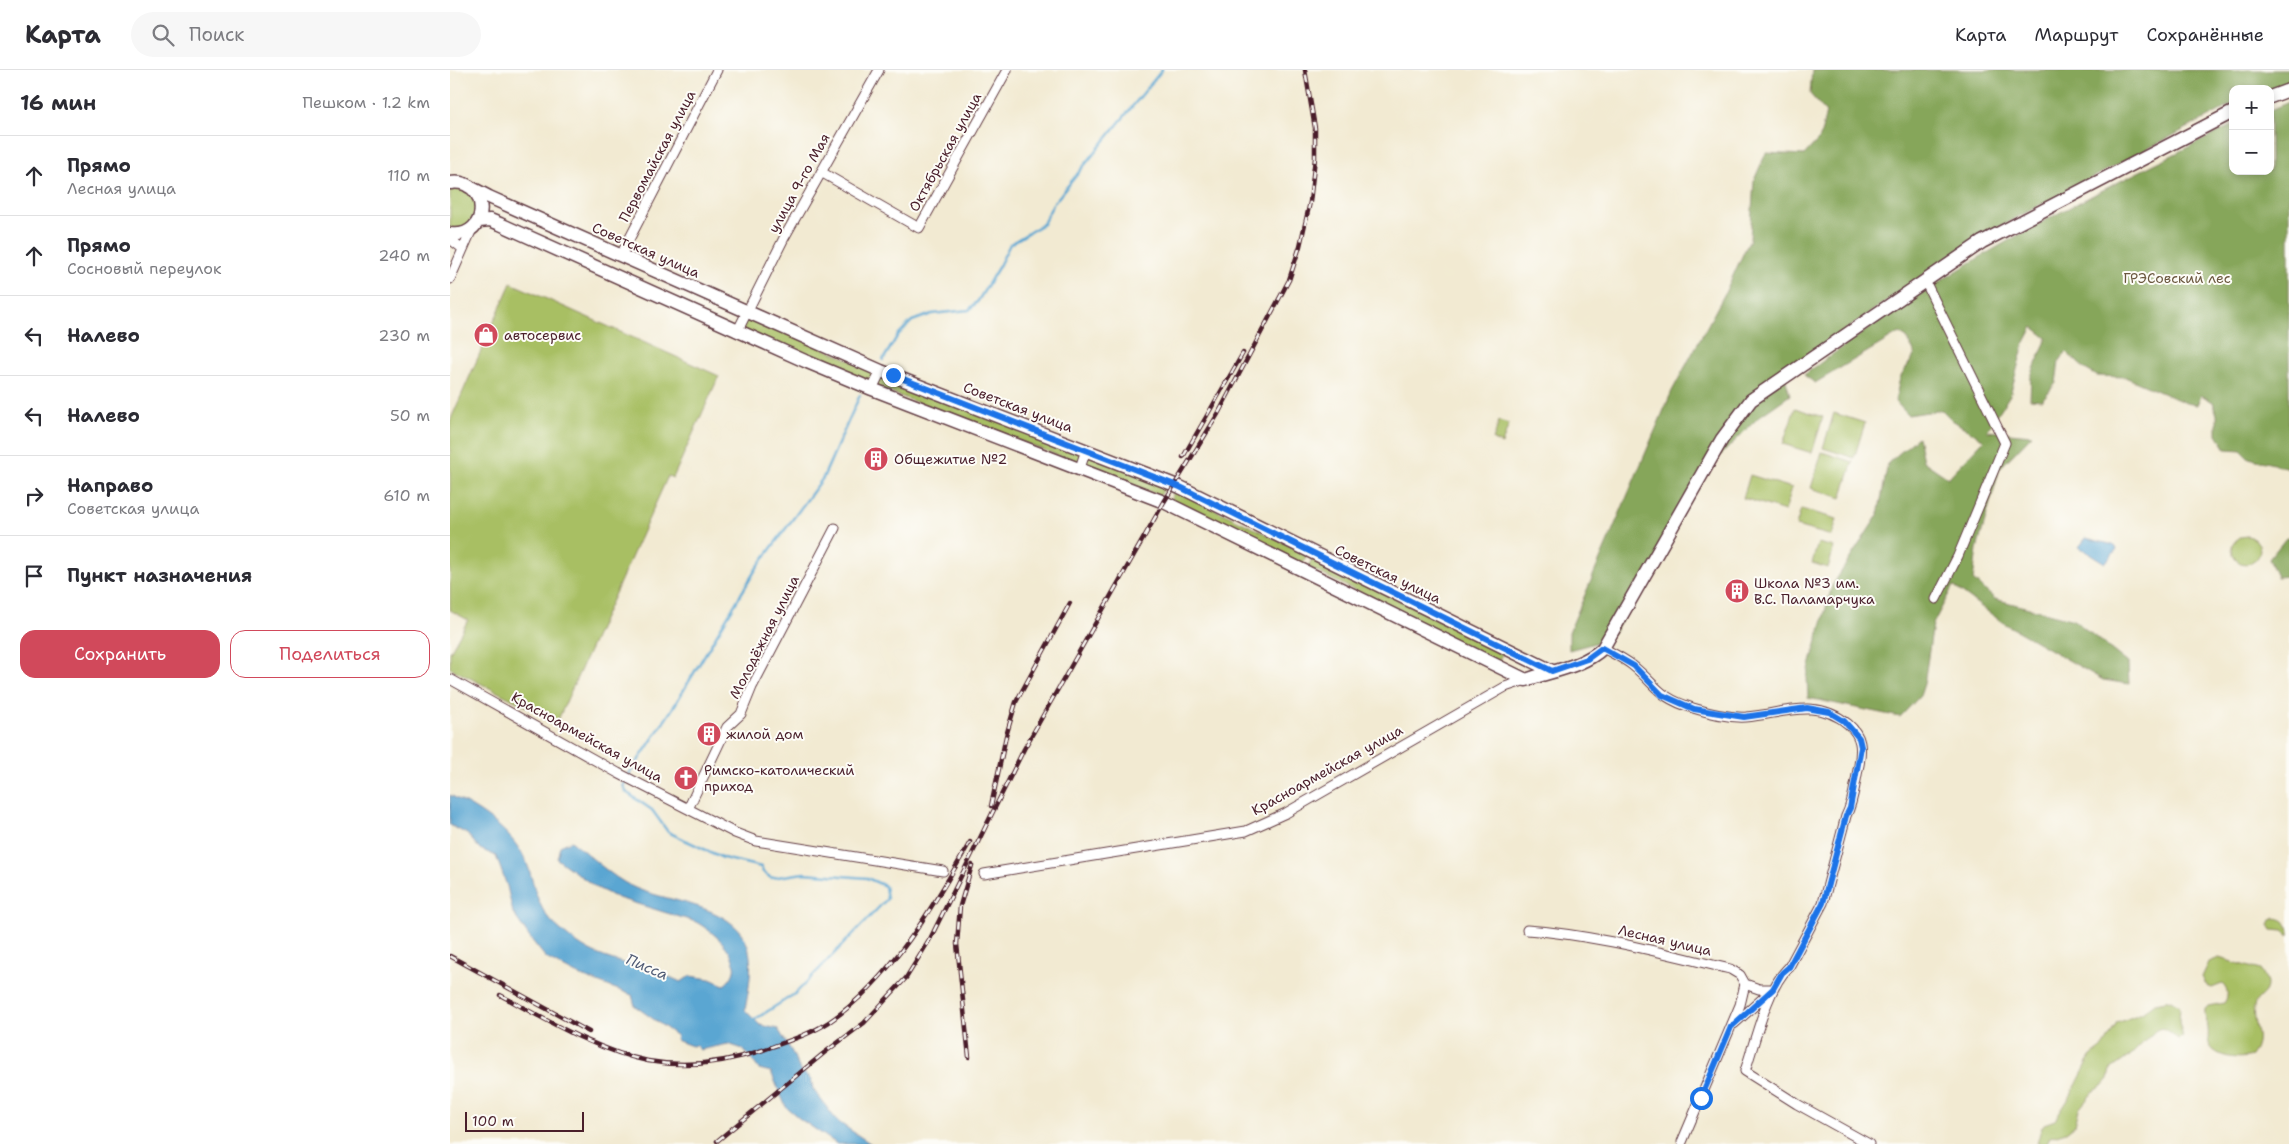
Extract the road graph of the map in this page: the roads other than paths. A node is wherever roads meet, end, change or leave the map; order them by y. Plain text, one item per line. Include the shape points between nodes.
1 (717, 70) edge
2 (879, 70) edge
3 (1007, 70) edge
4 (2289, 90) edge
5 (2274, 95) edge
6 (2229, 114) edge
7 (821, 172) junction
8 (450, 183) edge
9 (468, 186) junction
10 (476, 225) junction
11 (450, 234) edge
12 (450, 239) edge
13 (463, 249) junction
14 (620, 255) junction
15 (450, 279) edge
16 (1925, 281) junction
17 (747, 312) junction
18 (737, 332) junction
19 (881, 370) junction
20 (872, 389) junction
21 (1086, 450) junction
22 (1080, 468) junction
23 (835, 528) dead end
24 (1936, 599) dead end
25 (1602, 648) junction
26 (1552, 671) junction
27 (450, 678) edge
28 (1526, 680) junction
29 (688, 809) junction
30 (943, 871) dead end
31 (984, 874) dead end
32 (1527, 930) dead end
33 (1745, 984) junction
34 (1773, 989) junction
35 (1731, 1027) junction
36 (1682, 1142) dead end
37 (1869, 1144) edge

1 - 14 street, Первомайская улица
2 - 7 street, улица 9-го Мая
3 - 7 street, Октябрьская улица via 919,228
4 - 5 main road
6 - 16 main road via 1982,242
7 - 17 street, улица 9-го Мая
8 - 9 main road, Советская улица
9 - 10 main road via 481,204
9 - 14 main road, Советская улица
10 - 11 main road via 462,234
10 - 13 street
10 - 18 main road via 490,220 500,224
12 - 13 street
13 - 15 street
14 - 17 main road, Советская улица
16 - 24 street via 2004,443 1958,556
16 - 25 main road via 1751,400 1722,439
17 - 18 street, улица 9-го Мая
17 - 19 main road, Советская улица
18 - 20 main road
19 - 20 street
19 - 21 main road, Советская улица
20 - 22 main road
21 - 22 street
21 - 26 main road, Советская улица via 1180,487
22 - 28 main road via 1164,502
23 - 29 street, Молодёжная улица via 741,714 727,727
25 - 26 main road, Красноармейская улица via 1587,659
25 - 34 street via 1634,666 1662,695 1694,709 1744,717 1807,708 1829,712 1853,728 1859,738 1860,756 1850,808 1823,903 1789,967
26 - 28 main road, Красноармейская улица
27 - 29 street, Красноармейская улица
28 - 31 street, Красноармейская улица via 1505,687 1286,813 1246,831
29 - 30 street, Красноармейская улица via 756,841
32 - 33 street, Лесная улица via 1567,933 1702,962 1730,969 1740,975
33 - 34 street
33 - 35 street
34 - 35 street
34 - 37 street via 1744,1071
35 - 36 street

